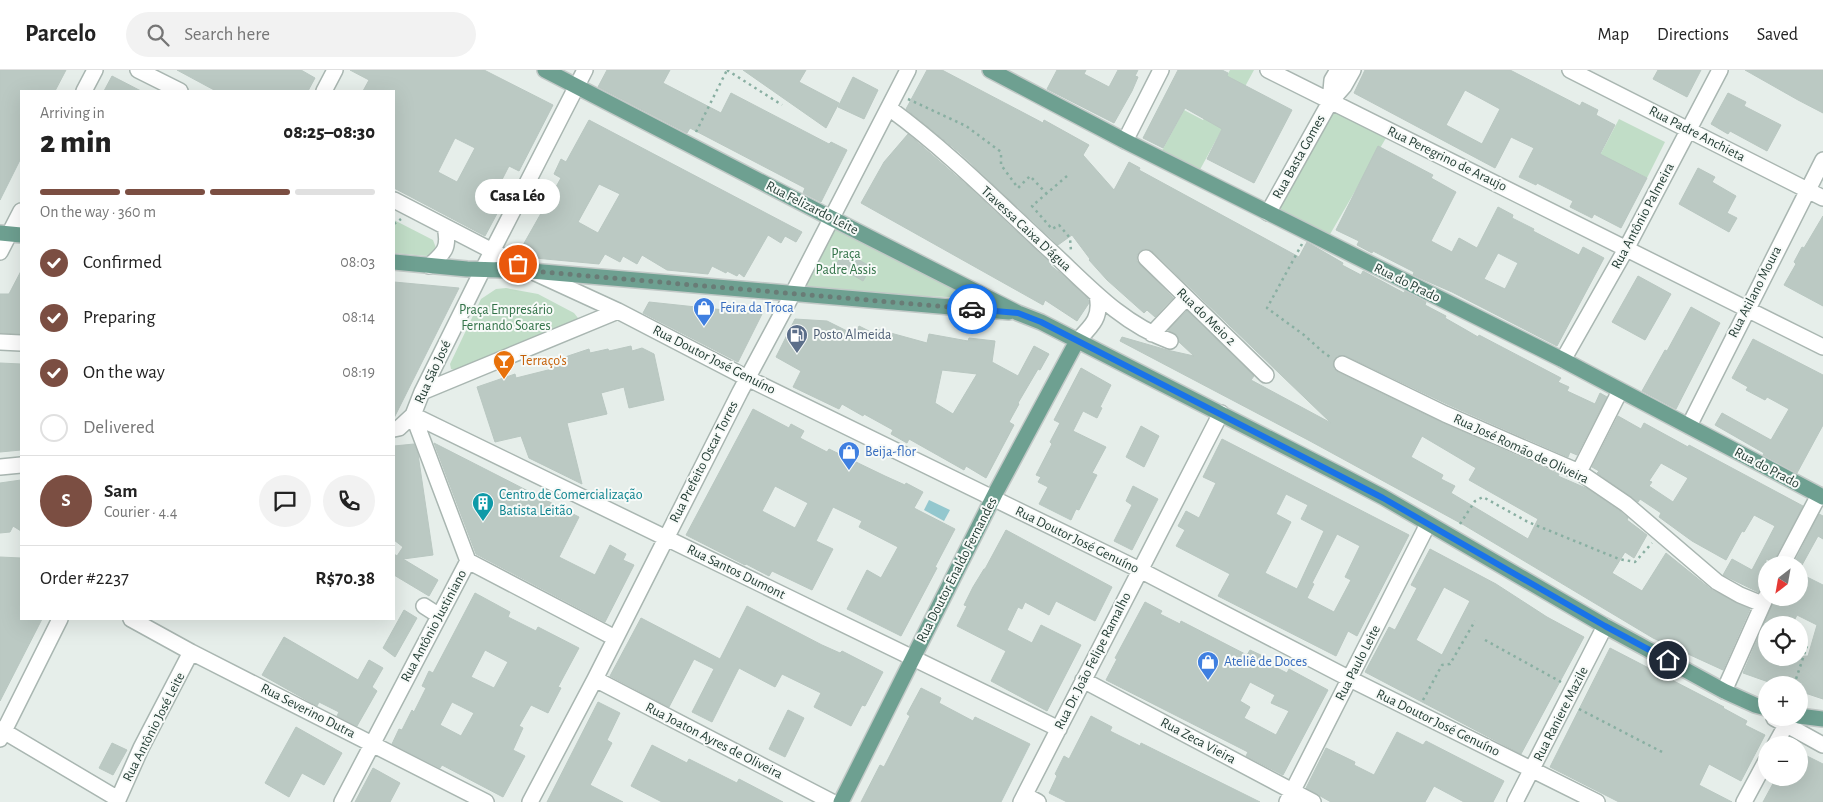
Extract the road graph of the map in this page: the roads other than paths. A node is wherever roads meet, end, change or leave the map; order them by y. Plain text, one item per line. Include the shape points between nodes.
1 (95, 70) edge
2 (138, 70) edge
3 (335, 70) edge
4 (545, 70) edge
5 (585, 70) edge
6 (908, 70) edge
7 (990, 70) edge
8 (1161, 70) edge
9 (1268, 70) edge
10 (1338, 70) edge
11 (1353, 70) edge
12 (1570, 70) edge
13 (1720, 70) edge
14 (576, 86) junction
15 (85, 90) edge
16 (178, 90) edge
17 (325, 90) edge
18 (1330, 102) junction
19 (889, 108) junction
20 (1689, 130) junction
21 (1125, 141) junction
22 (1823, 160) edge
23 (1808, 190) junction
24 (1823, 198) edge
25 (395, 201) edge
26 (20, 213) edge
27 (1268, 213) junction
28 (831, 218) junction
29 (445, 227) junction
30 (10, 234) edge
31 (1626, 249) junction
32 (493, 251) junction
33 (0, 252) edge
34 (1146, 258) dead end
35 (395, 262) edge
36 (429, 266) junction
37 (484, 269) junction
38 (531, 271) junction
39 (793, 292) junction
40 (1097, 295) junction
41 (1186, 298) junction
42 (1746, 309) junction
43 (618, 311) junction
44 (1018, 313) junction
45 (1152, 334) junction
46 (1078, 341) junction
47 (1170, 341) dead end
48 (0, 342) edge
49 (20, 343) edge
50 (1823, 347) edge
51 (1564, 360) junction
52 (1342, 364) road end
53 (1266, 375) dead end
54 (747, 378) junction
55 (1620, 391) junction
56 (422, 392) junction
57 (1221, 413) junction
58 (413, 415) junction
59 (1689, 426) junction
60 (396, 429) edge
61 (20, 465) edge
62 (0, 467) edge
63 (1579, 472) junction
64 (1821, 496) edge
65 (993, 498) junction
66 (1428, 524) junction
67 (665, 537) junction
68 (1787, 556) edge
69 (468, 561) junction
70 (1140, 570) junction
71 (1758, 599) edge
72 (424, 606) dead end
73 (1761, 606) edge
74 (438, 615) junction
75 (59, 620) edge
76 (133, 620) edge
77 (1605, 626) junction
78 (616, 638) junction
79 (191, 652) junction
80 (912, 659) junction
81 (595, 679) junction
82 (1350, 679) junction
83 (1083, 680) junction
84 (1724, 691) junction
85 (1758, 707) edge
86 (1808, 717) edge
87 (1823, 719) edge
88 (1789, 726) edge
89 (1059, 729) junction
90 (1, 733) edge
91 (372, 744) junction
92 (1823, 745) edge
93 (1533, 770) junction
94 (1758, 776) edge
95 (1290, 797) edge
96 (118, 800) edge
97 (1028, 800) edge
98 (342, 802) edge
99 (486, 802) edge
100 (530, 802) edge
101 (832, 802) edge
102 (841, 802) edge
103 (1314, 802) edge
104 (1516, 802) edge
105 (1597, 802) edge
106 (1744, 802) edge

1 - 15 street
2 - 16 street
3 - 17 street
4 - 14 main road, Rua Felizardo Leite
5 - 14 street, Rua São José
6 - 19 street, Rua Prefeito Oscar Torres
7 - 21 main road, Rua do Prado
8 - 21 street
9 - 18 street, Rua Peregrino de Araujo
10 - 18 street, Rua Basta Gomes via 1332,80
11 - 18 street, Rua Basta Gomes
12 - 20 street, Rua Padre Anchieta
13 - 20 street, Rua Antônio Palmeira
14 - 28 main road, Rua Felizardo Leite
14 - 32 street, Rua São José
18 - 27 street, Rua Basta Gomes
18 - 31 street, Rua Peregrino de Araujo
19 - 28 street, Rua Prefeito Oscar Torres
19 - 40 street, Travessa Caixa D'água via 933,143
20 - 23 street, Rua Padre Anchieta
20 - 31 street, Rua Antônio Palmeira
21 - 27 main road, Rua do Prado
22 - 23 street, Rua Atilano Moura
23 - 24 street, Rua Padre Anchieta
23 - 42 street, Rua Atilano Moura
25 - 29 street, Rua Doutor José Genuíno
26 - 30 street
27 - 51 main road, Rua do Prado
28 - 39 street, Rua Prefeito Oscar Torres
28 - 44 main road, Rua Felizardo Leite
29 - 32 street, Rua Doutor José Genuíno
29 - 36 street via 446,248
30 - 33 street
31 - 42 street, Rua Peregrino de Araujo
31 - 51 street, Rua Antônio Palmeira
32 - 37 street, Rua São José
32 - 38 street, Rua Doutor José Genuíno
34 - 41 street, Rua do Meio 2
35 - 36 main road
36 - 37 main road
37 - 38 main road
37 - 56 street, Rua São José
38 - 39 main road
38 - 43 street, Rua Doutor José Genuíno
39 - 44 main road
39 - 54 street, Rua Prefeito Oscar Torres
40 - 45 street, Travessa Caixa D'água
40 - 46 street via 1095,320
41 - 45 street
41 - 53 street, Rua do Meio 2
42 - 50 street, Rua Peregrino de Araujo
42 - 59 street, Rua Atilano Moura
43 - 54 street, Rua Doutor José Genuíno
43 - 56 street
44 - 46 main road, Rua Felizardo Leite
45 - 47 street, Travessa Caixa D'água
46 - 57 main road, Rua Felizardo Leite
46 - 65 main road, Rua Doutor Enaldo Fernandes
48 - 49 street
51 - 55 main road, Rua do Prado
52 - 63 street, Rua José Romão de Oliveira via 1445,414
54 - 65 street, Rua Doutor José Genuíno
54 - 67 street, Rua Prefeito Oscar Torres
55 - 59 main road, Rua do Prado
55 - 63 street
56 - 58 street, Rua São José
57 - 66 main road, Rua Felizardo Leite
57 - 70 street, Rua Dr. João Felipe Ramalho
58 - 60 street, Rua São José
58 - 67 street, Rua Santos Dumont
58 - 69 street, Rua Antônio Justiniano
59 - 64 main road, Rua do Prado
61 - 62 street
63 - 71 street, Rua José Romão de Oliveira via 1626,504 1717,582 1740,595
64 - 68 street
65 - 70 street, Rua Doutor José Genuíno
65 - 80 main road, Rua Doutor Enaldo Fernandes
66 - 77 main road, Rua Felizardo Leite
66 - 82 street, Rua Paulo Leite
67 - 78 street, Rua Prefeito Oscar Torres
67 - 80 street, Rua Santos Dumont
69 - 74 street, Rua Antônio Justiniano
69 - 78 street
70 - 82 street, Rua Doutor José Genuíno
70 - 83 street, Rua Dr. João Felipe Ramalho
72 - 74 street
73 - 84 street
74 - 91 street, Rua Antônio Justiniano
75 - 90 street
76 - 79 street, Rua Severino Dutra
77 - 84 main road, Rua Felizardo Leite
77 - 93 street, Rua Raniere Mazile
78 - 81 street, Rua Prefeito Oscar Torres
79 - 91 street, Rua Severino Dutra
79 - 96 street, Rua Antônio José Leite
80 - 89 street, Rua Santos Dumont
80 - 102 main road, Rua Doutor Enaldo Fernandes
81 - 100 street, Rua Prefeito Oscar Torres
81 - 101 street, Rua Joaton Ayres de Oliveira
82 - 93 street, Rua Doutor José Genuíno
82 - 95 street, Rua Paulo Leite
83 - 89 street, Rua Dr. João Felipe Ramalho
83 - 95 street, Rua Zeca Vieira
84 - 85 main road, Rua Felizardo Leite
86 - 87 main road
88 - 92 street
89 - 97 street, Rua Dr. João Felipe Ramalho
90 - 96 street
91 - 98 street, Rua Antônio Justiniano
91 - 99 street, Rua Severino Dutra
93 - 104 street, Rua Raniere Mazile
93 - 105 street, Rua Doutor José Genuíno
94 - 106 street
95 - 103 street, Rua Zeca Vieira

